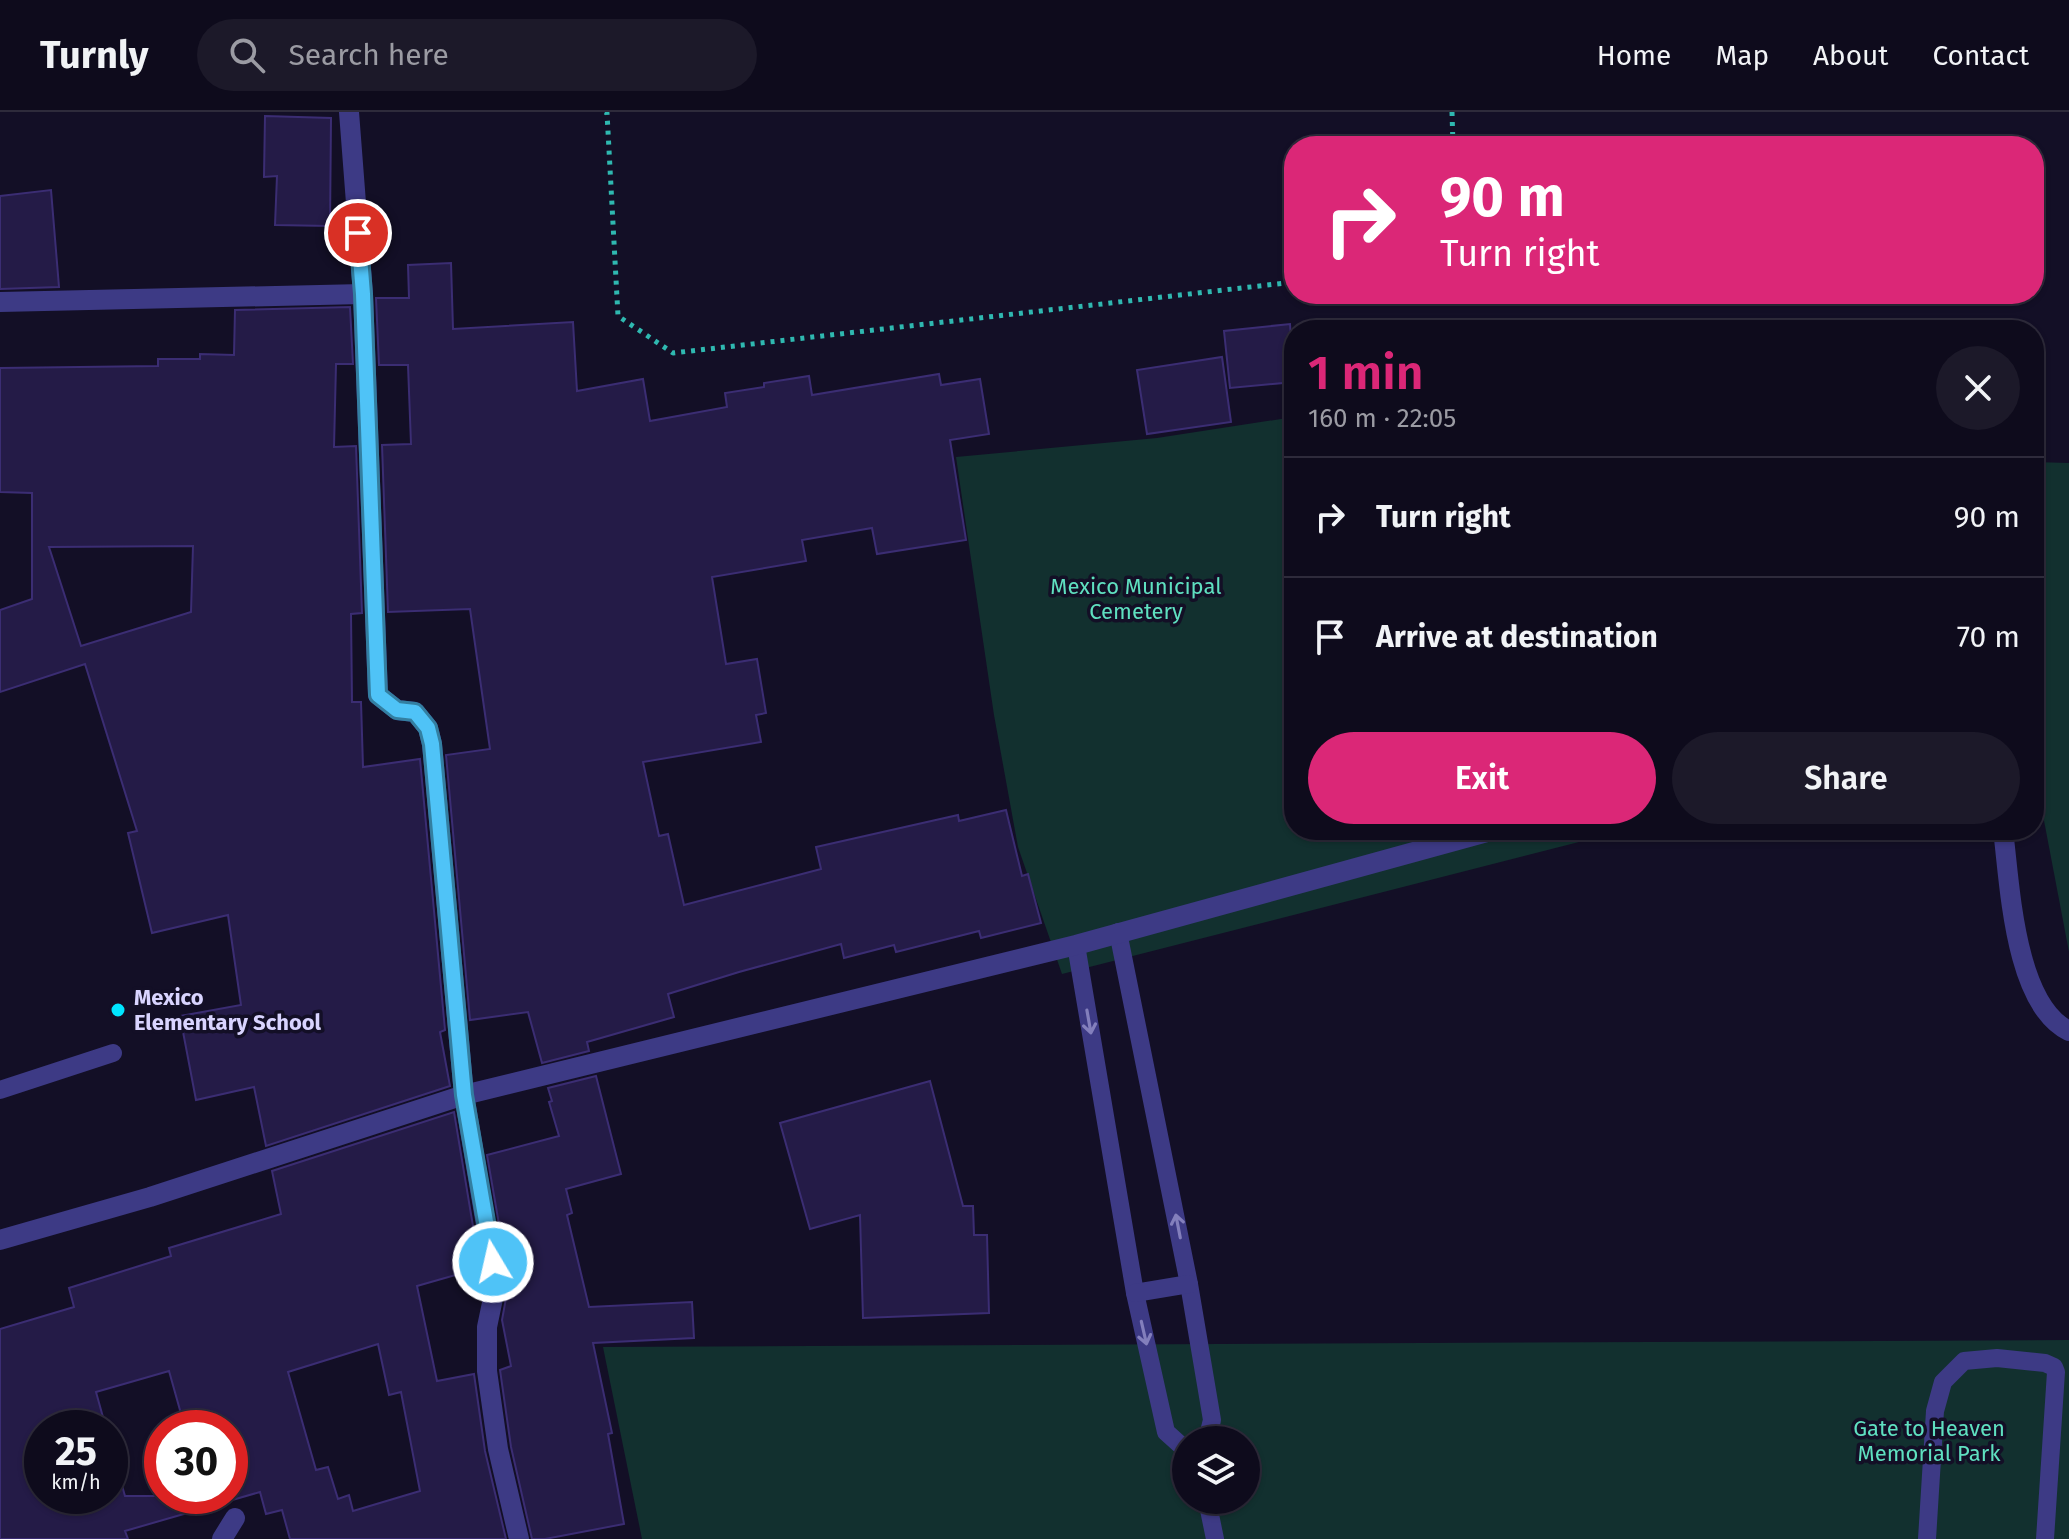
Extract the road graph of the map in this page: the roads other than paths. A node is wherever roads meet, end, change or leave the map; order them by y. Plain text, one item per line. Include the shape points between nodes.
1 (349, 112) edge
2 (363, 294) junction
3 (0, 302) edge
4 (1457, 840) edge
5 (2004, 840) edge
6 (1118, 932) junction
7 (1076, 945) junction
8 (2069, 1031) edge
9 (113, 1053) dead end
10 (0, 1090) edge
11 (464, 1095) junction
12 (0, 1240) edge
13 (1189, 1284) junction
14 (1135, 1293) junction
15 (1210, 1426) edge
16 (1172, 1437) edge
17 (1210, 1514) edge
18 (235, 1518) dead end
19 (222, 1539) edge
20 (519, 1539) edge
21 (1215, 1539) edge
22 (1927, 1539) edge
23 (2045, 1539) edge

1 - 2 street
2 - 3 street
2 - 11 street via 378,695 397,710 415,712 432,744
4 - 6 street
5 - 8 street via 2014,926 2032,991
6 - 7 street
13 -> 6 lane
7 - 11 street
7 -> 14 lane
9 - 10 lane
11 - 12 street
11 - 20 street via 496,1284 487,1327 487,1371
13 - 14 lane
13 - 15 lane
14 -> 16 lane via 1166,1432
17 - 21 lane
18 - 19 street
22 - 23 lane via 1935,1411 1943,1382 1964,1361 1997,1358 2045,1363 2056,1372

